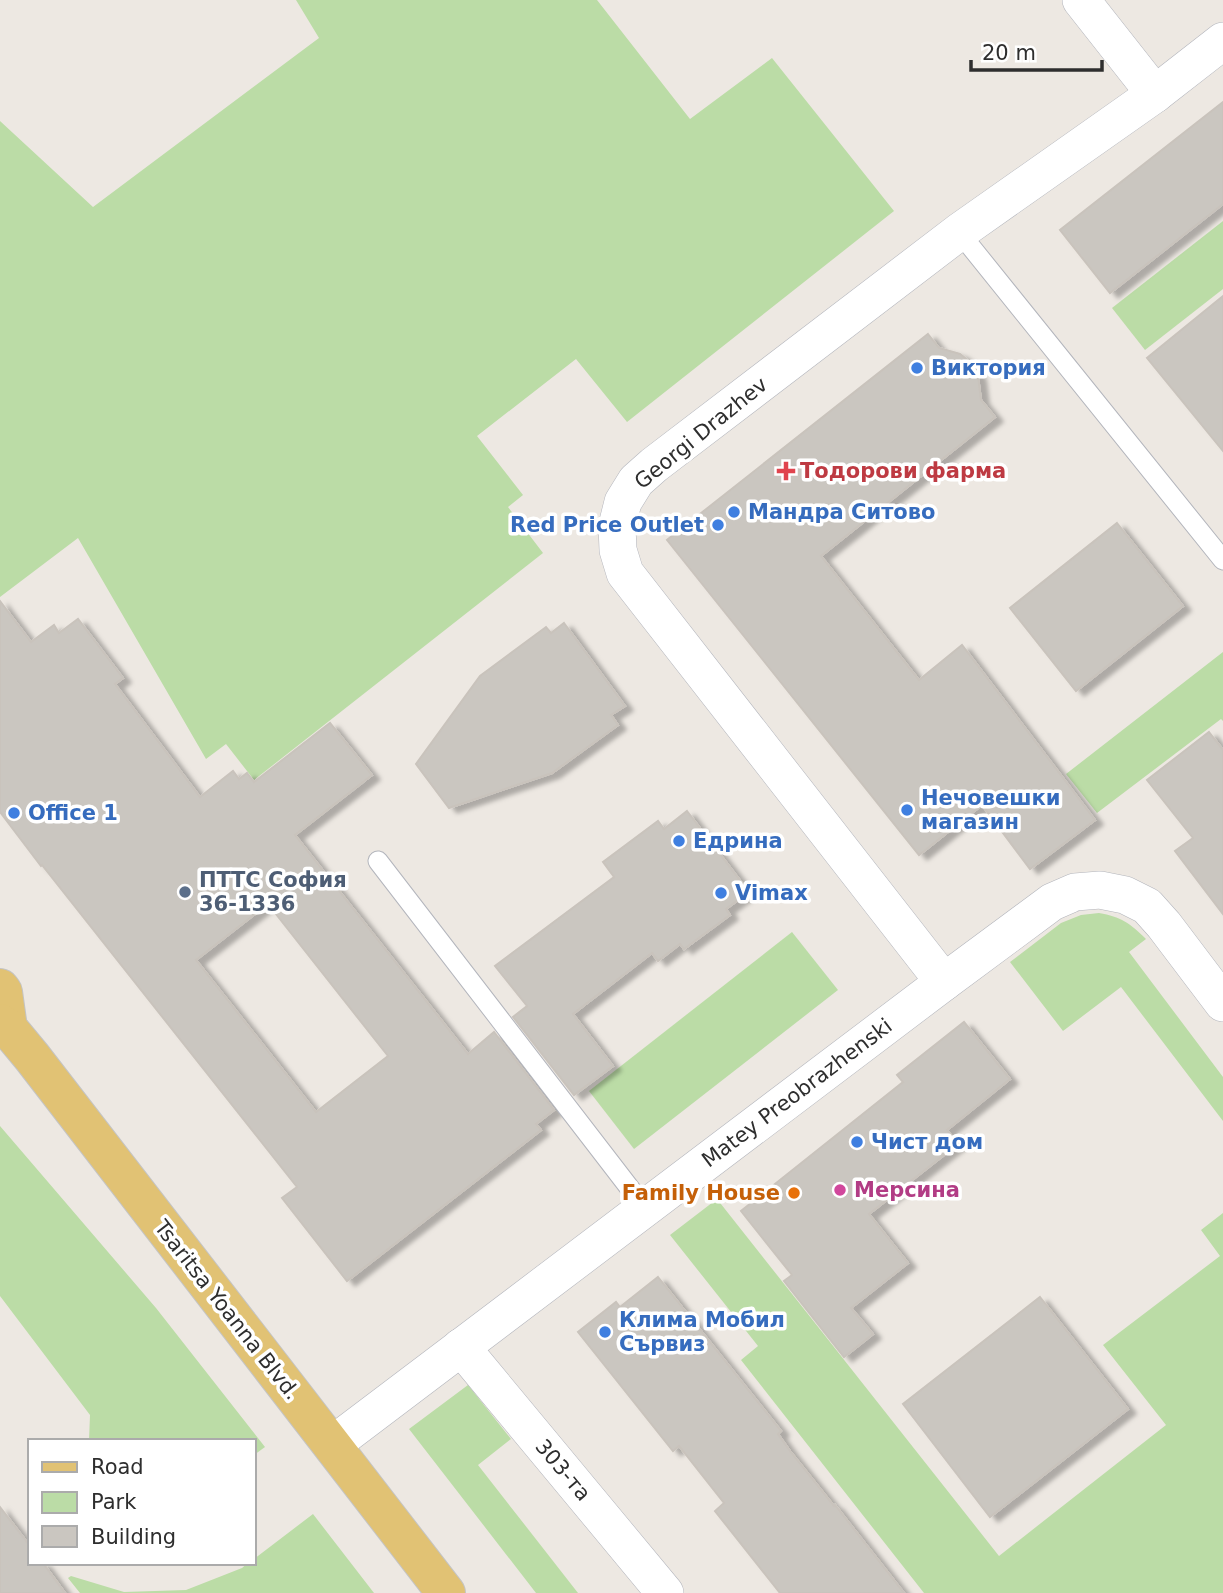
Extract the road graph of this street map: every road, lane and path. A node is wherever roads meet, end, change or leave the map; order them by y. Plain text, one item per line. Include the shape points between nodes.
1 (1081, 0) edge
2 (1223, 41) edge
3 (1155, 94) junction
4 (959, 232) junction
5 (1223, 560) edge
6 (378, 861) dead end
7 (944, 982) junction
8 (0, 988) edge
9 (1223, 1003) edge
10 (4, 1025) edge
11 (645, 1208) junction
12 (461, 1347) junction
13 (332, 1445) junction
14 (446, 1593) edge
15 (665, 1593) edge

1 - 3 street
2 - 3 street, Georgi Drazhev
3 - 4 street, Georgi Drazhev
4 - 5 lane
4 - 7 street, Georgi Drazhev via 654,465 636,481 623,502 617,526 625,573
6 - 11 lane
7 - 9 street, Matey Preobrazhenski via 1052,902 1075,892 1100,890 1147,906
7 - 11 street, Matey Preobrazhenski
8 - 10 main road, Tsaritsa Yoanna Blvd.
10 - 13 main road, Tsaritsa Yoanna Blvd.
11 - 12 street, Matey Preobrazhenski
12 - 13 street, Matey Preobrazhenski
12 - 15 street, 303-та
13 - 14 main road, Tsaritsa Yoanna Blvd.

